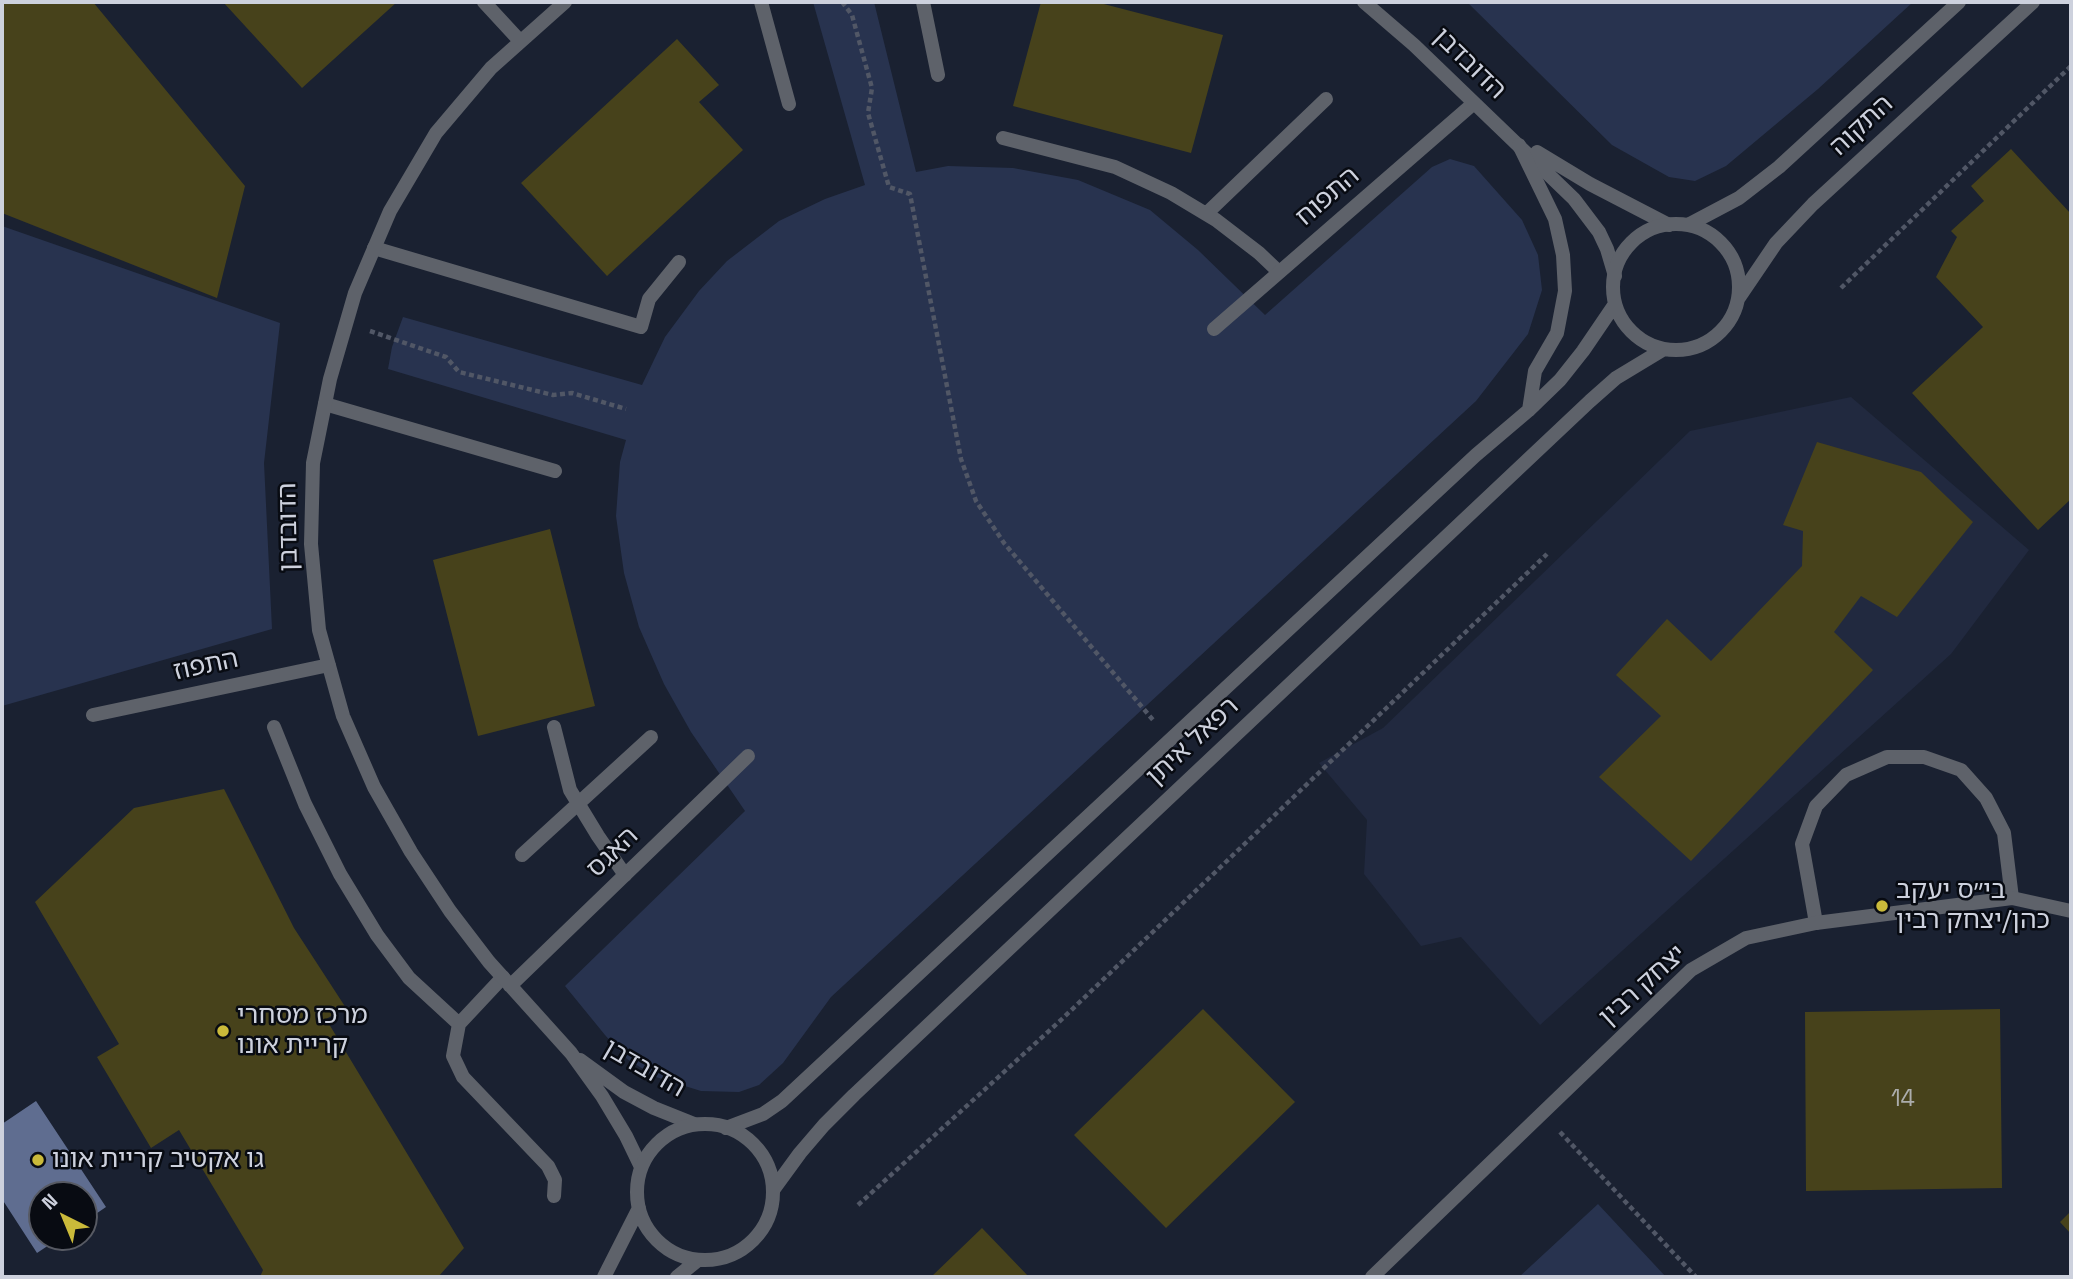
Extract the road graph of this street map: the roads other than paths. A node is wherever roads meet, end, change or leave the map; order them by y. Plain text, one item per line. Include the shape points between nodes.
1 (484, 2) edge
2 (565, 2) edge
3 (761, 2) edge
4 (923, 2) edge
5 (1364, 2) edge
6 (1958, 2) edge
7 (2033, 2) edge
8 (520, 41) junction
9 (939, 75) dead end
10 (1326, 99) dead end
11 (1474, 103) junction
12 (789, 104) dead end
13 (1003, 138) dead end
14 (1514, 140) junction
15 (1206, 214) junction
16 (1669, 225) junction
17 (1688, 225) junction
18 (374, 248) junction
19 (679, 262) dead end
20 (1279, 272) junction
21 (1615, 276) junction
22 (1738, 299) junction
23 (1615, 304) junction
24 (1214, 329) dead end
25 (1664, 349) junction
26 (325, 404) junction
27 (1529, 410) junction
28 (555, 471) dead end
29 (329, 665) junction
30 (93, 715) dead end
31 (274, 727) dead end
32 (554, 727) dead end
33 (651, 737) dead end
34 (748, 756) dead end
35 (578, 803) junction
36 (522, 855) dead end
37 (625, 875) junction
38 (2012, 898) junction
39 (2071, 911) edge
40 (1816, 923) junction
41 (507, 981) junction
42 (459, 1024) junction
43 (571, 1053) junction
44 (694, 1124) junction
45 (726, 1128) junction
46 (641, 1167) junction
47 (773, 1190) junction
48 (554, 1196) dead end
49 (639, 1208) junction
50 (698, 1260) junction
51 (604, 1277) edge
52 (677, 1277) edge
53 (1372, 1277) edge

1 - 8 street
2 - 8 street, הדובדבן
3 - 12 street
4 - 9 street
5 - 11 street, הדובדבן
6 - 17 street, התקוה via 1779,167 1739,198
7 - 22 street, התקוה via 1813,204 1776,243
8 - 18 street, הדובדבן via 436,133
10 - 15 street
11 - 14 street, הדובדבן
11 - 20 street, התפוח
13 - 15 street via 1115,167
14 - 16 street, הדובדבן
14 - 21 street, הדובדבן via 1574,199 1598,232
14 - 27 street via 1555,219 1563,255 1565,291 1557,333 1535,371
15 - 20 street
16 - 17 street
16 - 21 street via 1634,241 1621,257
17 - 22 street via 1715,237 1729,252 1738,270
18 - 19 street via 640,327 649,299
18 - 26 street, הדובדבן via 355,293
20 - 24 street, התפוח
21 - 23 street
22 - 25 street via 1726,326 1712,340 1693,348
23 - 25 street via 1630,330 1646,343
23 - 27 street, רפאל איתן via 1560,380
25 - 47 street, רפאל איתן via 1616,378 1590,401 854,1095
26 - 28 street
26 - 29 street, הדובדבן via 313,463 311,544 319,630
27 - 45 street, רפאל איתן via 782,1101
29 - 30 street, התפוז
29 - 41 street, הדובדבן via 342,716 374,787 450,911
31 - 42 street via 305,804 377,935 409,978
32 - 35 street via 570,790
33 - 35 street
34 - 37 street, האגס
35 - 36 street
35 - 37 street
37 - 41 street, האגס
38 - 39 street, יצחק רבין
38 - 40 street, יצחק רבין
38 - 40 street via 2004,833 1986,798 1961,770 1924,757 1887,757 1846,775 1816,806 1802,844
40 - 53 street, יצחק רבין via 1746,938 1692,970
41 - 42 street, האגס
41 - 43 street, הדובדבן
42 - 48 street via 453,1056 463,1077 548,1166 555,1180
43 - 44 street, הדובדבן via 624,1092
43 - 46 street, הדובדבן
44 - 45 street
44 - 46 street via 653,1146
45 - 47 street via 739,1132 756,1147 769,1167
46 - 49 street via 636,1187
47 - 50 street via 769,1213 758,1233 741,1249
49 - 50 street via 646,1227 660,1243
49 - 51 street
50 - 52 street

